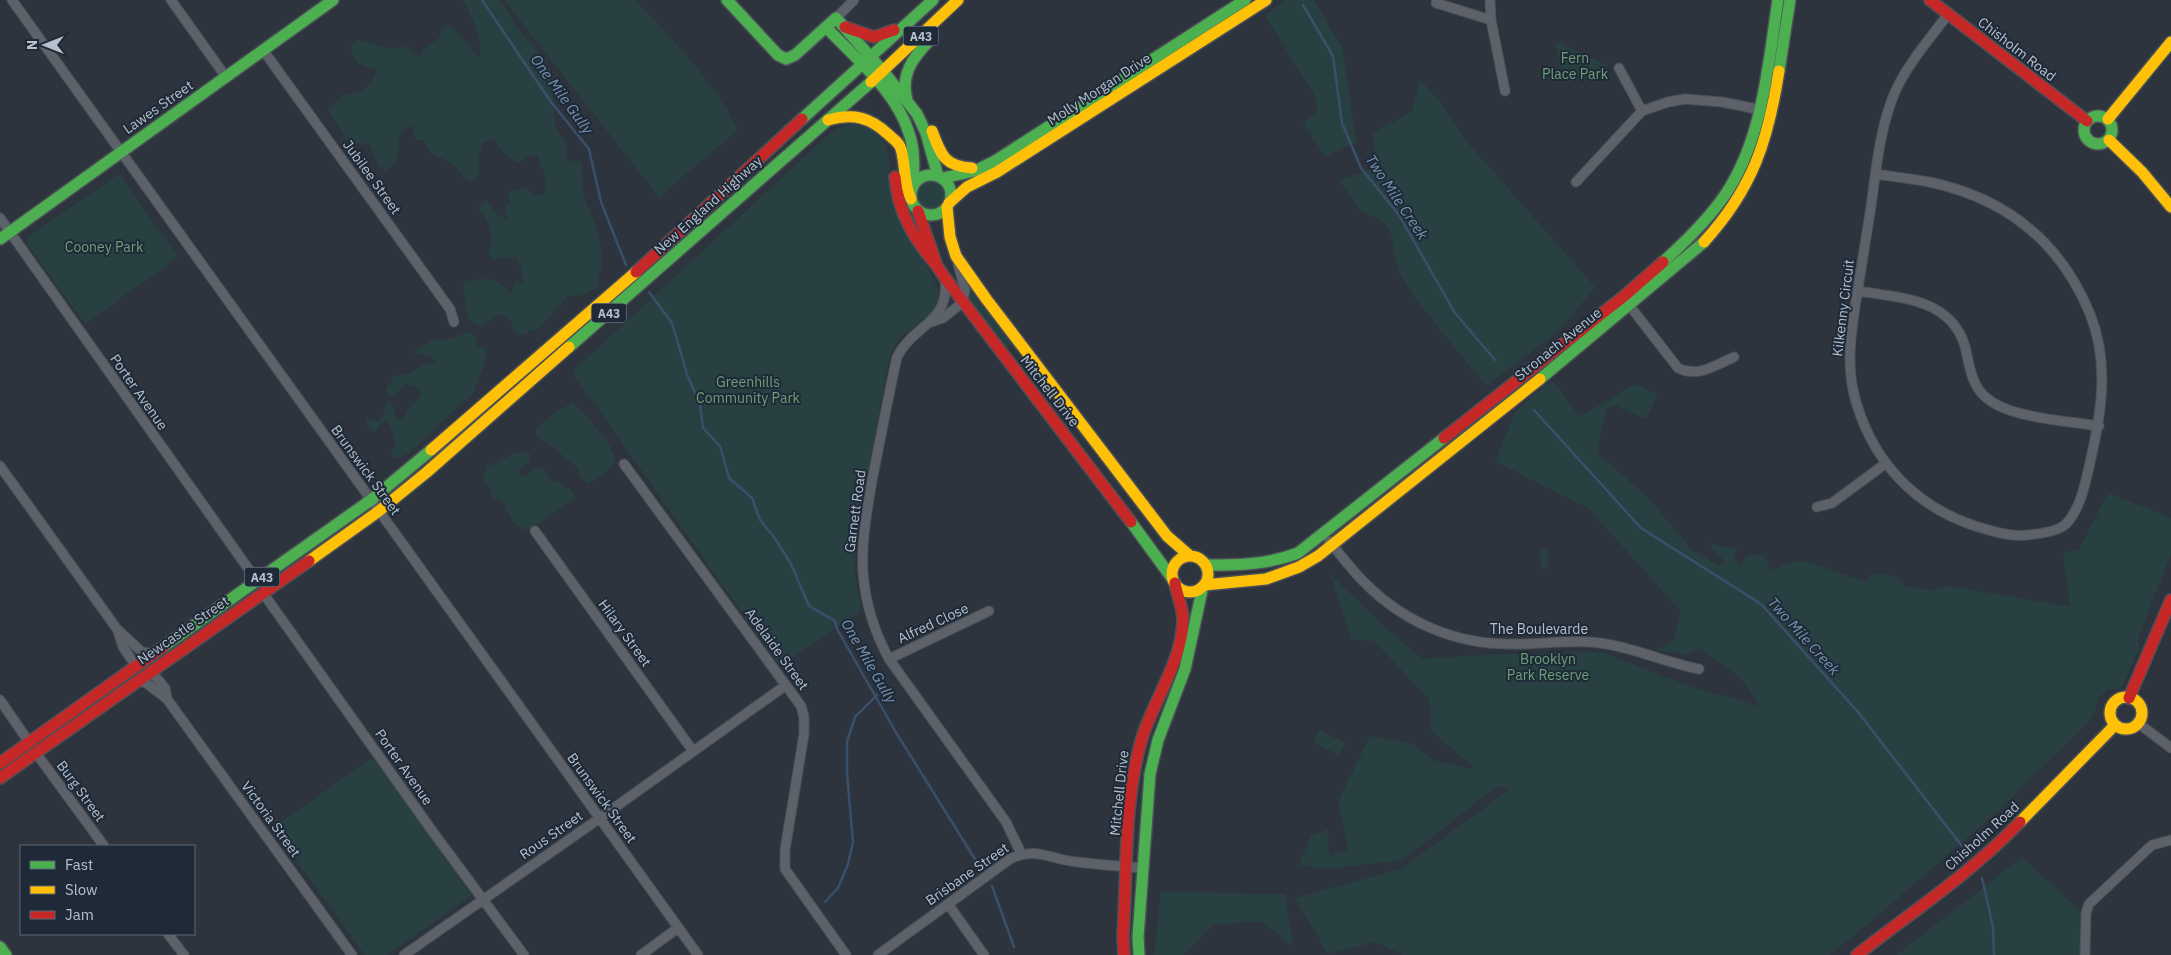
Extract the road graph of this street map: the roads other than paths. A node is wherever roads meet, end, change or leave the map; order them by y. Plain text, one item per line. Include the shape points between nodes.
1 (12, 0) edge
2 (171, 0) edge
3 (332, 0) edge
4 (727, 0) edge
5 (854, 0) edge
6 (933, 0) edge
7 (958, 0) edge
8 (1245, 0) edge
9 (1266, 0) edge
10 (1490, 0) edge
11 (1778, 0) edge
12 (1790, 0) edge
13 (1930, 0) edge
14 (1436, 3) dead end
15 (1948, 14) junction
16 (836, 18) junction
17 (1491, 20) junction
18 (903, 25) junction
19 (826, 27) junction
20 (845, 27) junction
21 (2171, 42) edge
22 (263, 50) junction
23 (870, 56) junction
24 (860, 65) junction
25 (1619, 68) dead end
26 (884, 71) junction
27 (226, 77) junction
28 (873, 80) junction
29 (1505, 91) dead end
30 (907, 100) junction
31 (1759, 109) junction
32 (1642, 110) junction
33 (1771, 111) junction
34 (917, 114) junction
35 (2108, 119) junction
36 (2087, 121) junction
37 (823, 122) junction
38 (891, 137) junction
39 (2109, 140) junction
40 (121, 152) junction
41 (985, 166) junction
42 (1876, 174) junction
43 (940, 177) junction
44 (1576, 182) dead end
45 (913, 187) junction
46 (911, 199) junction
47 (948, 205) junction
48 (2171, 207) edge
49 (918, 211) junction
50 (0, 218) edge
51 (5, 236) edge
52 (956, 256) junction
53 (937, 266) junction
54 (944, 278) junction
55 (1858, 291) junction
56 (1626, 301) junction
57 (962, 303) junction
58 (454, 322) dead end
59 (931, 322) junction
60 (1734, 357) dead end
61 (468, 419) joint
62 (2099, 426) junction
63 (476, 430) joint
64 (624, 464) dead end
65 (1886, 464) junction
66 (0, 466) edge
67 (371, 500) junction
68 (1817, 507) dead end
69 (379, 511) junction
70 (535, 531) dead end
71 (1324, 535) junction
72 (1333, 545) junction
73 (1190, 556) junction
74 (1206, 565) junction
75 (257, 581) junction
76 (1174, 582) junction
77 (1204, 586) junction
78 (263, 593) junction
79 (2171, 600) edge
80 (989, 611) dead end
81 (117, 629) junction
82 (153, 654) junction
83 (888, 659) junction
84 (163, 662) junction
85 (136, 666) junction
86 (1699, 669) dead end
87 (151, 671) junction
88 (121, 677) junction
89 (138, 680) junction
90 (786, 685) junction
91 (2129, 698) junction
92 (167, 699) junction
93 (0, 700) edge
94 (2138, 723) junction
95 (2115, 725) junction
96 (29, 742) junction
97 (2171, 748) edge
98 (693, 751) junction
99 (36, 752) junction
100 (0, 763) edge
101 (0, 778) edge
102 (600, 818) junction
103 (2171, 840) edge
104 (103, 845) edge
105 (1021, 853) junction
106 (1127, 866) junction
107 (1143, 868) junction
108 (484, 898) junction
109 (948, 904) junction
110 (678, 928) junction
111 (169, 935) edge
112 (0, 947) edge
113 (6, 955) edge
114 (184, 955) edge
115 (352, 955) edge
116 (404, 955) edge
117 (524, 955) edge
118 (641, 955) edge
119 (698, 955) edge
120 (846, 955) edge
121 (878, 955) edge
122 (984, 955) edge
123 (1124, 955) edge
124 (1139, 955) edge
125 (1857, 955) edge
126 (2085, 955) edge

1 - 40 street, Brunswick Street
2 - 27 street
3 - 22 main road, Lawes Street
4 - 19 main road via 778,55 786,59 795,56
5 - 16 street
6 - 18 main road, New England Highway / A43
7 - 26 main road, New England Highway / A43
7 - 30 main road via 905,75 902,86
8 - 41 main road, Molly Morgan Drive
9 - 47 main road, Molly Morgan Drive via 997,172 967,187
10 - 17 street
11 - 31 main road, Stronach Avenue
12 - 33 main road, Stronach Avenue
13 - 15 main road, Chisholm Road
14 - 17 street
15 - 36 main road, Chisholm Road
15 - 42 street, Kilkenny Circuit via 1908,68 1896,90 1886,117
16 - 19 main road
16 - 20 main road
17 - 29 street
18 - 20 main road via 874,37
18 - 23 main road, New England Highway / A43
19 - 24 main road
20 - 23 main road
21 - 35 main road
22 - 27 main road, Lawes Street
22 - 58 street, Jubilee Street via 450,309
23 - 24 main road, New England Highway / A43
23 - 26 main road
24 - 28 main road
24 - 61 main road, New England Highway / A43 via 637,271
25 - 32 street
26 - 28 main road, New England Highway / A43
26 - 30 main road
27 - 40 main road, Lawes Street
28 - 37 main road, New England Highway / A43
28 - 45 main road via 899,111 909,132
30 - 34 main road
31 - 32 street via 1685,99
31 - 33 street
31 - 56 main road, Stronach Avenue via 1743,162 1714,210
32 - 44 street
33 - 56 main road, Stronach Avenue via 1754,170 1721,222 1697,249
34 - 41 main road via 930,126 945,160 952,166
34 - 43 main road
35 - 36 main road via 2094,116
35 - 39 main road via 2112,127
36 - 39 main road via 2084,130 2087,140 2100,144
37 - 38 main road via 844,116 864,117 880,125
37 - 63 main road, New England Highway / A43
38 - 46 main road via 899,142 905,189
38 - 53 main road via 901,211 915,239
39 - 48 main road via 2132,159
40 - 51 main road, Lawes Street
40 - 67 street, Brunswick Street
41 - 43 main road, Molly Morgan Drive via 965,174
42 - 55 street, Kilkenny Circuit
42 - 62 street, Kilkenny Circuit via 1935,183 1988,200 2027,225 2049,247 2068,270 2096,328 2101,368
43 - 45 main road via 921,178
43 - 47 main road via 951,193
45 - 46 main road
46 - 49 main road
47 - 49 main road via 939,214 931,216
47 - 52 main road, Mitchell Drive via 950,237
49 - 53 main road, Mitchell Drive
50 - 51 street, Porter Avenue
51 - 75 street, Porter Avenue
52 - 57 street via 965,290
52 - 73 main road, Mitchell Drive via 1162,530
53 - 54 main road, Mitchell Drive
54 - 57 main road, Mitchell Drive
54 - 59 street, Garnett Road via 945,298
55 - 62 street via 1913,300 1933,307 1949,319 1961,336 1975,383 1986,398 2000,408
55 - 65 street, Kilkenny Circuit via 1850,333 1849,366 1856,404 1869,436
56 - 60 street via 1678,368 1692,373
56 - 71 main road, Stronach Avenue
56 - 72 main road, Stronach Avenue
57 - 59 street, Garnett Road via 943,318
57 - 76 main road, Mitchell Drive via 1116,501
59 - 83 street, Garnett Road via 903,346 897,358 862,549 868,607
61 - 67 main road, Newcastle Street / A43
62 - 65 street, Kilkenny Circuit via 2077,508 2065,526 2043,533 2020,536 1992,532 1957,520 1928,504
63 - 69 main road, Newcastle Street / A43
64 - 90 street, Adelaide Street
65 - 68 street via 1832,504
66 - 81 street
67 - 69 street, Brunswick Street
67 - 75 main road, Newcastle Street / A43
69 - 78 main road, Newcastle Street / A43
69 - 102 street, Brunswick Street
70 - 98 street, Hilary Street
71 - 72 street, The Boulevarde
71 - 74 main road, Stronach Avenue via 1283,559 1255,565
72 - 77 main road, Stronach Avenue via 1281,575 1257,581
72 - 86 street, The Boulevarde via 1365,584 1397,610 1451,636 1506,644 1599,643
73 - 74 main road
73 - 76 main road via 1176,564 1172,574
74 - 77 main road via 1208,575
75 - 82 main road, Newcastle Street / A43
76 - 77 main road via 1188,592
76 - 106 main road, Mitchell Drive via 1182,612 1182,630 1139,747 1131,798
77 - 107 main road, Mitchell Drive via 1185,669 1154,754 1147,796
78 - 84 main road, Newcastle Street / A43
78 - 108 street, Porter Avenue via 433,832
79 - 91 main road
80 - 83 street, Alfred Close
81 - 82 street via 142,652
81 - 85 street via 123,647
82 - 85 main road, Newcastle Street / A43
83 - 105 street, Garnett Road via 1006,822
84 - 85 main road
84 - 87 main road, Newcastle Street / A43
85 - 88 main road, Newcastle Street / A43
87 - 88 main road
87 - 89 main road, Newcastle Street / A43
87 - 92 street, Victoria Street via 165,688
88 - 96 main road, Newcastle Street / A43
89 - 92 street, Victoria Street
89 - 99 main road, Newcastle Street / A43
90 - 98 street, Rous Street
90 - 120 street, Adelaide Street via 800,706 804,734 785,850 785,869
91 - 94 main road via 2141,708
91 - 95 main road via 2119,699 2112,706 2110,716
92 - 115 street, Victoria Street
93 - 96 street
94 - 95 main road via 2129,729
94 - 97 street
95 - 125 main road, Chisholm Road via 2001,842
96 - 100 main road, Newcastle Street / A43
98 - 102 street, Rous Street
99 - 101 main road, Newcastle Street / A43
99 - 104 street, Burg Street
102 - 108 street, Rous Street
102 - 110 street, Brunswick Street
103 - 126 street via 2152,845 2089,904
105 - 106 street, Brisbane Street
105 - 109 street, Brisbane Street
106 - 107 street, Brisbane Street
106 - 123 main road, Mitchell Drive
107 - 124 main road, Mitchell Drive
108 - 116 street, Rous Street
108 - 117 street, Porter Avenue
109 - 121 street, Brisbane Street
109 - 122 street
110 - 118 street
110 - 119 street, Brunswick Street
111 - 114 street
112 - 113 main road

